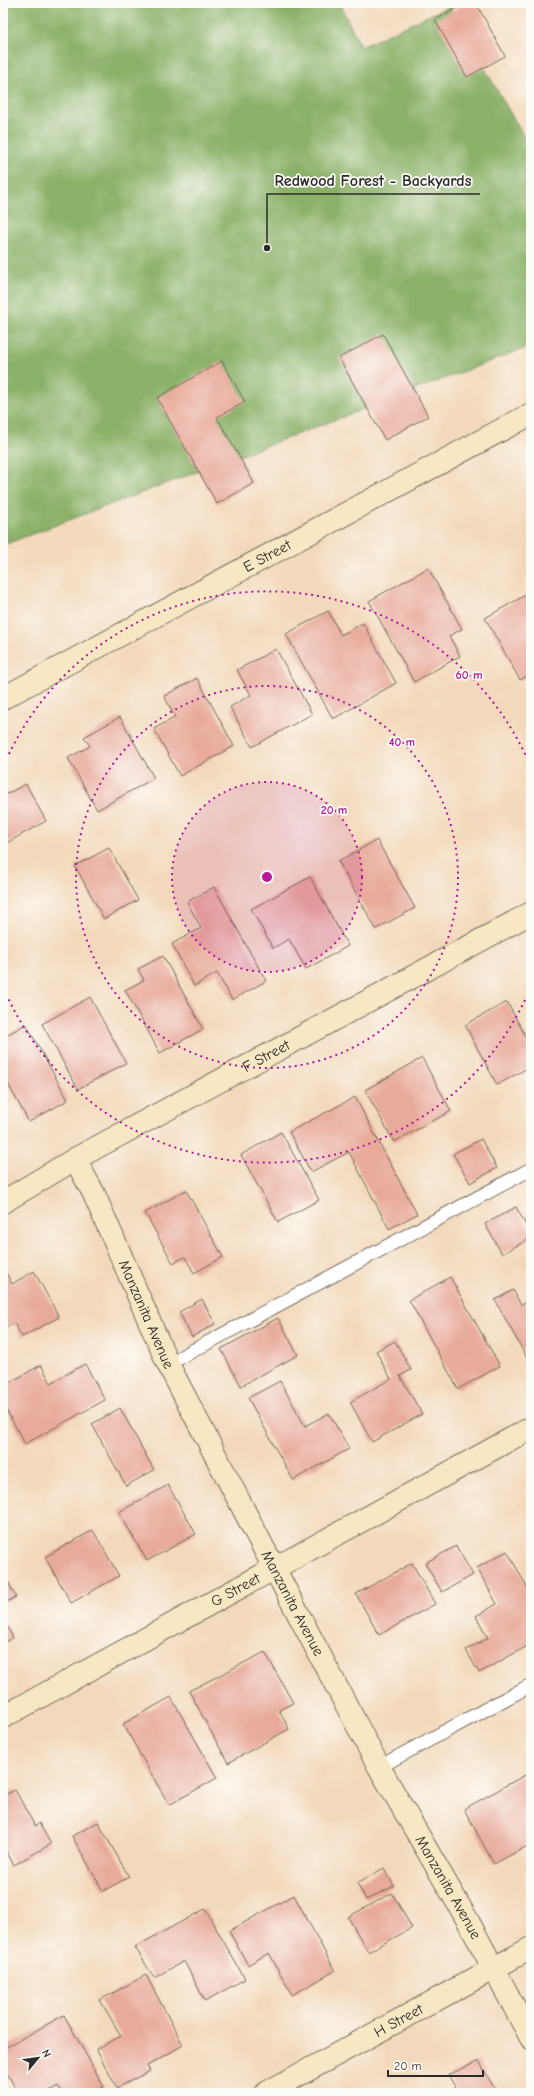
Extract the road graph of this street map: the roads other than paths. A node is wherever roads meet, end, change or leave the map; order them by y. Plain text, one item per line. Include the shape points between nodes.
1 (531, 414) edge
2 (3, 698) edge
3 (531, 913) edge
4 (75, 1159) junction
5 (531, 1169) edge
6 (3, 1202) edge
7 (168, 1364) junction
8 (531, 1428) edge
9 (274, 1568) junction
10 (531, 1684) edge
11 (3, 1717) edge
12 (379, 1767) junction
13 (531, 1948) edge
14 (494, 1968) junction
15 (531, 2038) edge
16 (266, 2093) edge

1 - 2 street, E Street
3 - 4 street, F Street
4 - 6 street, F Street
4 - 7 street, Manzanita Avenue via 94,1194
5 - 7 lane
7 - 9 street, Manzanita Avenue
8 - 9 street, G Street
9 - 11 street, G Street
9 - 12 street, Manzanita Avenue
10 - 12 lane
12 - 14 street, Manzanita Avenue
13 - 14 street, H Street
14 - 15 street, Manzanita Avenue
14 - 16 street, H Street

